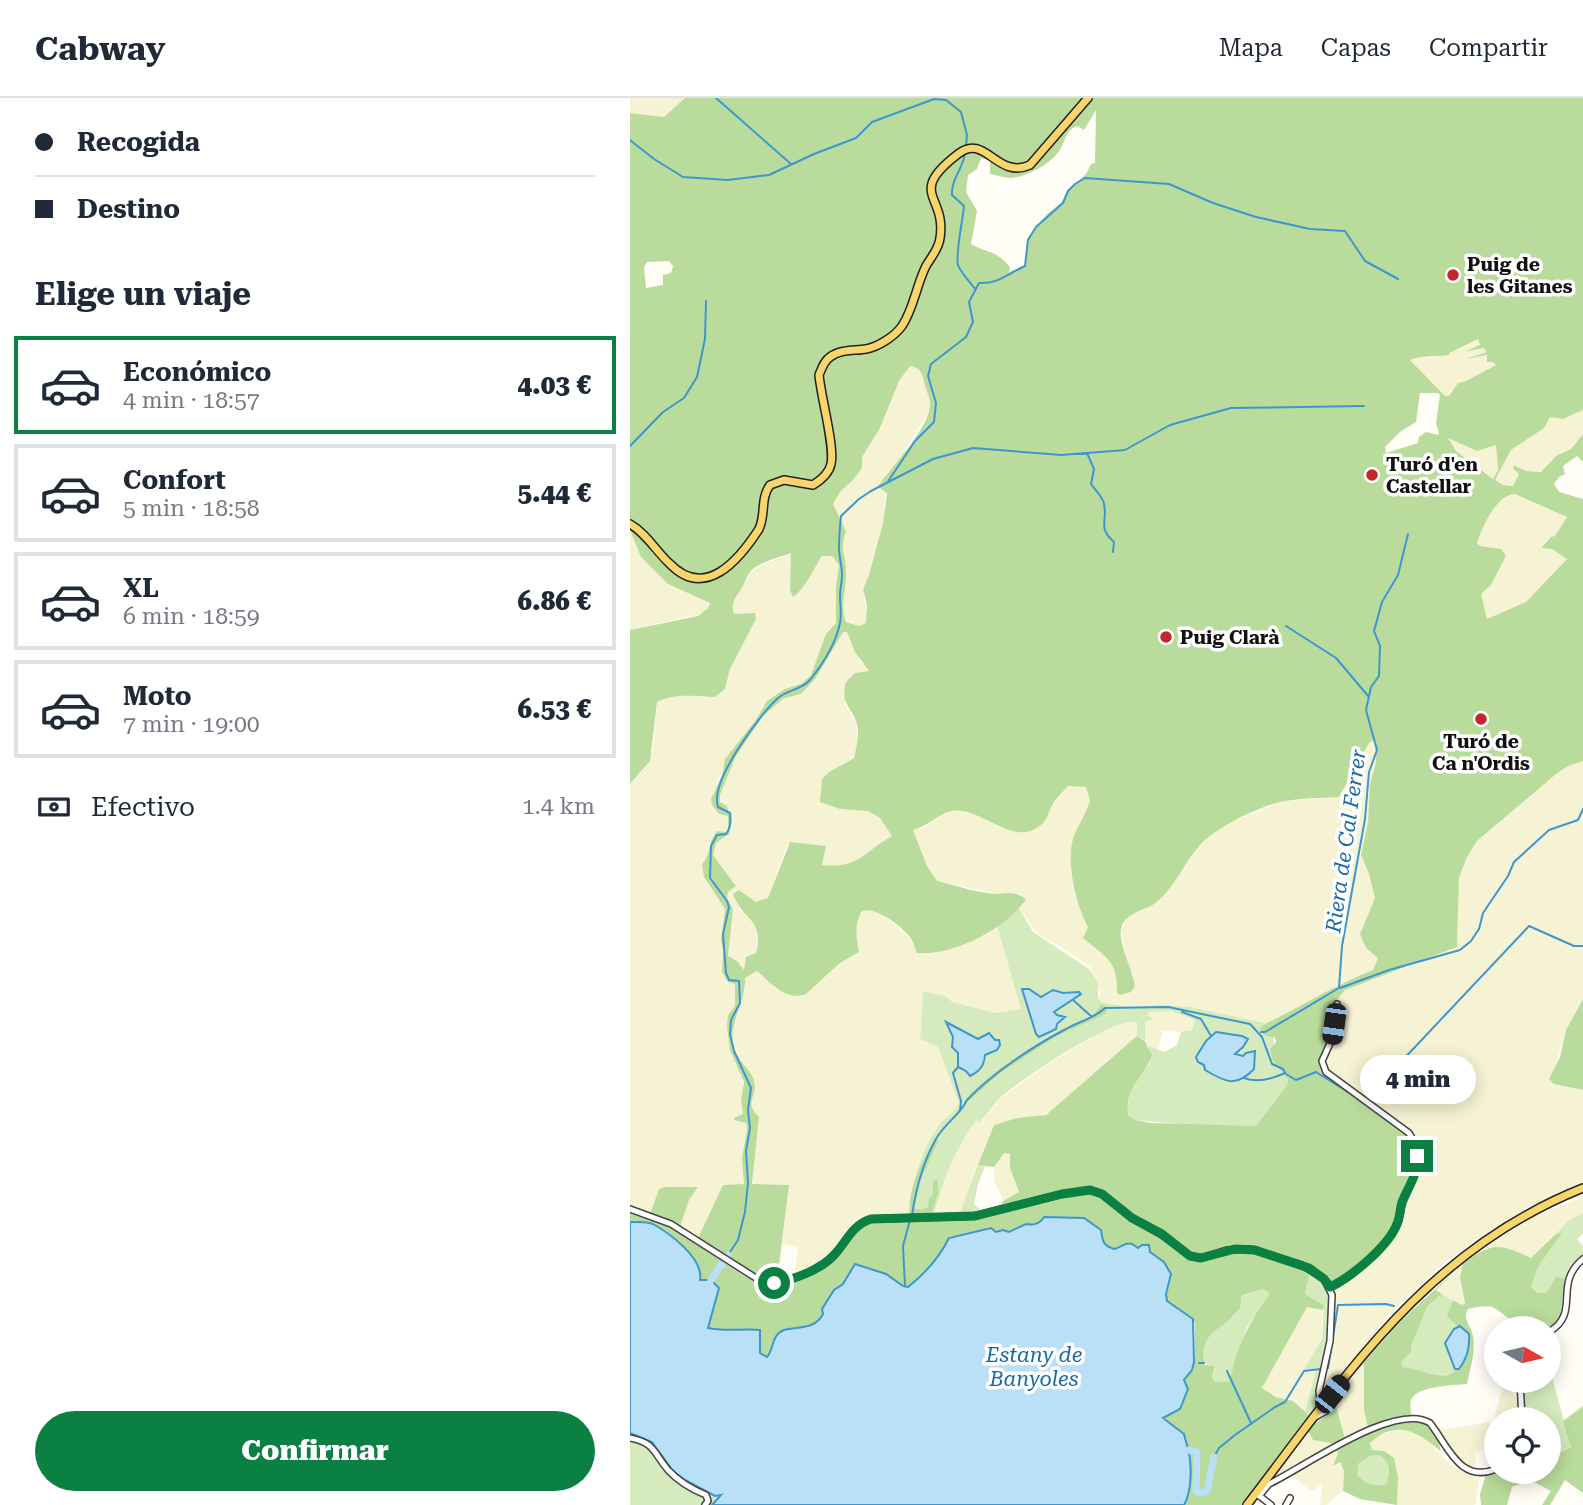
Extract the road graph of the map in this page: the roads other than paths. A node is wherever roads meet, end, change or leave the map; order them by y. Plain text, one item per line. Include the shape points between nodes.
1 (1088, 98) edge
2 (630, 524) edge
3 (1337, 1004) dead end
4 (1583, 1188) edge
5 (630, 1209) edge
6 (1583, 1259) edge
7 (1330, 1287) junction
8 (1561, 1322) edge
9 (1326, 1397) junction
10 (1315, 1417) junction
11 (630, 1438) edge
12 (1484, 1471) edge
13 (1269, 1482) junction
14 (1258, 1495) junction
15 (1290, 1498) dead end
16 (705, 1505) edge
17 (1247, 1505) edge
18 (1271, 1505) edge
19 (1286, 1505) edge

1 - 2 main road via 1030,165 1009,168 984,151 970,148 960,151 934,178 930,190 941,224 939,244 901,327 869,349 831,356 819,375 831,455 829,470 813,485 784,480 770,485 763,498 762,524 723,572 701,578 680,572
3 - 7 street via 1324,1068 1409,1133 1418,1167 1390,1237 1347,1279
4 - 9 main road via 1504,1227 1447,1268 1390,1323
5 - 7 street via 671,1224 769,1283 782,1282 830,1259 855,1227 871,1219 975,1216 1090,1190 1190,1256 1255,1250 1309,1268
6 - 8 street via 1569,1276
7 - 9 street via 1330,1341 1320,1386
9 - 10 main road
9 - 10 street via 1326,1411
10 - 13 main road
11 - 16 street via 653,1447 679,1481 706,1495
12 - 13 street via 1461,1466 1430,1423 1413,1418 1358,1434
13 - 14 main road
14 - 17 main road
14 - 18 street
15 - 19 street

